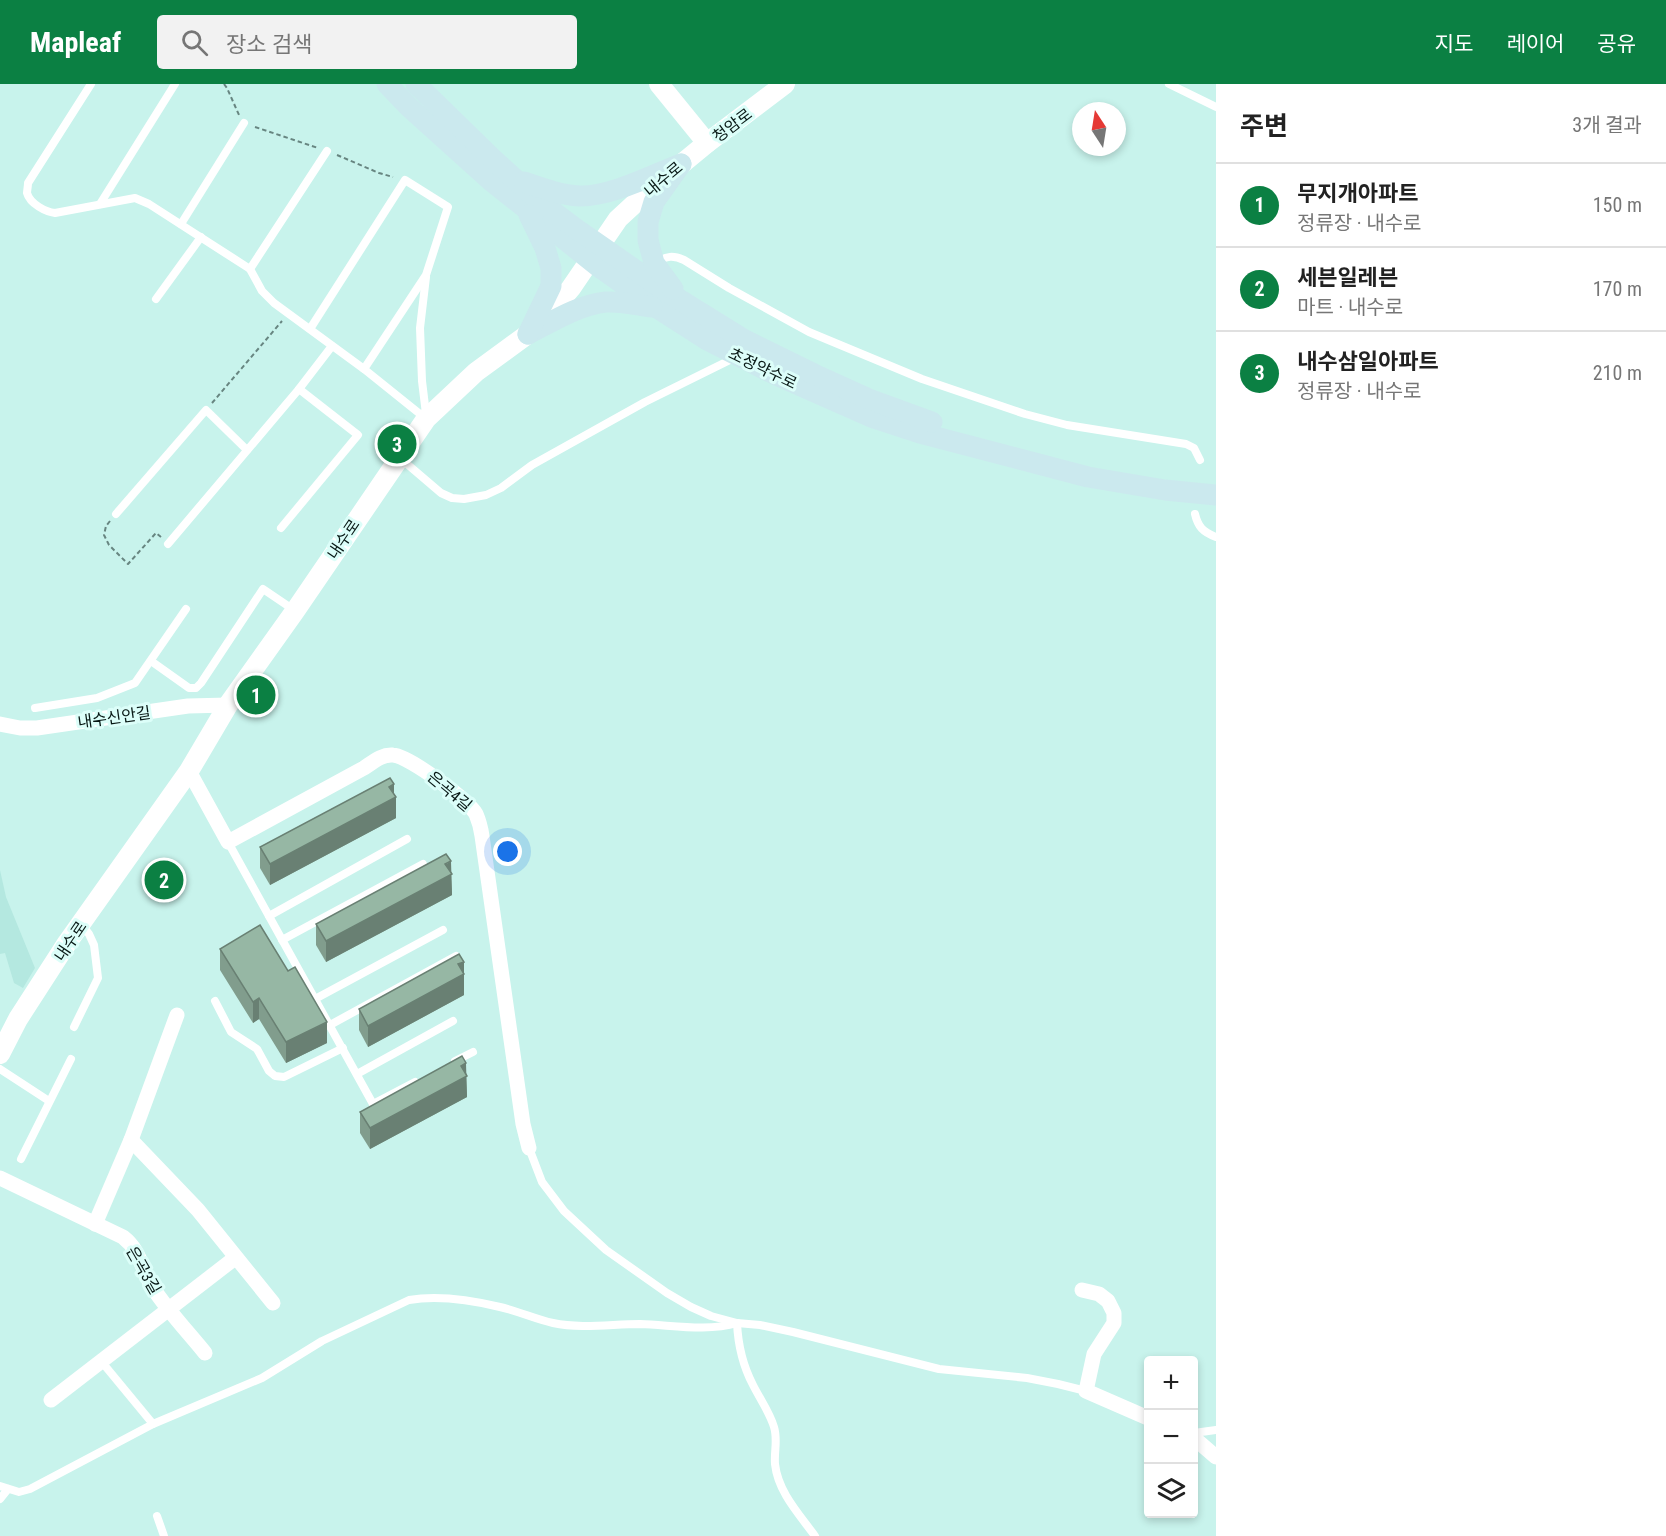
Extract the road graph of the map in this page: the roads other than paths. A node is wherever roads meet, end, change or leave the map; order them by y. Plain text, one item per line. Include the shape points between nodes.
1 (91, 84) edge
2 (175, 84) edge
3 (387, 84) edge
4 (416, 84) edge
5 (659, 84) edge
6 (785, 84) edge
7 (1170, 84) edge
8 (1216, 107) edge
9 (244, 123) road end
10 (707, 143) junction
11 (327, 151) road end
12 (681, 164) junction
13 (515, 179) junction
14 (100, 204) junction
15 (526, 209) junction
16 (181, 224) junction
17 (201, 237) junction
18 (595, 252) junction
19 (654, 263) junction
20 (250, 269) junction
21 (426, 275) junction
22 (156, 299) dead end
23 (683, 302) junction
24 (657, 308) junction
25 (310, 329) junction
26 (528, 334) junction
27 (332, 346) junction
28 (738, 356) junction
29 (364, 369) junction
30 (299, 389) junction
31 (426, 419) junction
32 (247, 450) junction
33 (399, 457) junction
34 (1200, 459) dead end
35 (1216, 482) edge
36 (1216, 495) edge
37 (1195, 513) dead end
38 (116, 514) road end
39 (281, 528) dead end
40 (1216, 537) edge
41 (168, 544) road end
42 (186, 609) dead end
43 (295, 611) junction
44 (151, 661) junction
45 (228, 705) junction
46 (35, 708) dead end
47 (0, 724) edge
48 (189, 771) junction
49 (407, 839) dead end
50 (228, 842) junction
51 (423, 864) edge
52 (269, 916) junction
53 (81, 923) junction
54 (443, 930) dead end
55 (282, 940) junction
56 (456, 956) edge
57 (315, 999) junction
58 (216, 1001) dead end
59 (177, 1015) dead end
60 (453, 1021) dead end
61 (330, 1025) junction
62 (74, 1027) dead end
63 (343, 1048) junction
64 (473, 1052) dead end
65 (0, 1054) edge
66 (71, 1059) dead end
67 (443, 1067) edge
68 (0, 1070) edge
69 (357, 1074) junction
70 (423, 1078) edge
71 (49, 1101) junction
72 (130, 1140) junction
73 (529, 1148) joint
74 (21, 1159) dead end
75 (0, 1178) edge
76 (95, 1224) junction
77 (235, 1258) junction
78 (1082, 1290) dead end
79 (273, 1303) dead end
80 (169, 1308) junction
81 (737, 1323) junction
82 (206, 1353) dead end
83 (101, 1361) junction
84 (1086, 1391) junction
85 (51, 1400) dead end
86 (1144, 1416) edge
87 (153, 1424) junction
88 (1216, 1430) edge
89 (1198, 1432) edge
90 (1198, 1441) edge
91 (1216, 1457) edge
92 (0, 1486) edge
93 (8, 1490) junction
94 (0, 1499) edge
95 (157, 1516) dead end
96 (164, 1536) edge
97 (815, 1536) edge

1 - 14 lane via 28,183 27,192 31,201 48,212
2 - 14 lane
3 - 15 main road, 초정약수로 via 453,148
4 - 13 main road, 초정약수로
5 - 10 street
6 - 10 street, 청암로
7 - 8 lane
9 - 16 lane
10 - 12 street, 내수로
11 - 20 lane
12 - 13 main road via 601,194 579,196
12 - 18 street, 내수로 via 618,219
12 - 19 main road via 654,202 648,222
13 - 18 main road, 초정약수로
14 - 16 lane via 135,198
15 - 18 main road, 초정약수로
15 - 26 main road via 551,268 551,286
16 - 17 lane
17 - 20 lane
17 - 22 lane
18 - 23 main road, 초정약수로
18 - 24 main road, 초정약수로
18 - 26 street, 내수로 via 571,288
19 - 23 main road
19 - 34 lane via 674,255 809,332 922,379 1066,425 1186,444 1194,448
20 - 25 lane via 262,291
21 - 25 lane via 447,207 405,180
21 - 29 lane
21 - 31 lane via 420,328
23 - 35 main road, 초정약수로 via 743,339 816,375 947,427 1070,461
24 - 26 main road via 605,302 579,309
24 - 28 main road, 초정약수로
25 - 27 lane
26 - 31 street, 내수로 via 476,372
27 - 29 lane
27 - 30 lane
28 - 33 lane via 635,408 486,495 464,500 441,494
28 - 36 main road, 초정약수로 via 860,412 920,433 1088,477
29 - 31 lane
30 - 32 lane
30 - 39 lane via 358,435
31 - 33 street, 내수로
32 - 38 lane via 206,410
32 - 41 lane
33 - 43 street, 내수로
37 - 40 lane via 1197,524
42 - 44 lane
43 - 44 lane via 263,589 196,688 189,688
43 - 45 street, 내수로
44 - 46 lane via 135,683 97,698
45 - 47 street, 내수신안길 via 188,706 37,728
45 - 48 street, 내수로
48 - 50 street
48 - 53 street, 내수로
49 - 52 lane
50 - 52 lane
50 - 73 street, 은곡4길 via 391,754 412,762 475,812 480,823
51 - 55 lane
52 - 55 lane
53 - 62 lane via 94,945 98,978
53 - 65 street, 내수로 via 18,1019
54 - 57 lane
55 - 57 lane
56 - 61 lane
57 - 61 lane
58 - 63 lane via 231,1032 257,1049 268,1071 275,1076 284,1077
59 - 72 street
60 - 69 lane
61 - 63 lane
63 - 69 lane
64 - 67 lane
66 - 71 lane
68 - 71 lane
69 - 70 lane via 373,1104
71 - 74 lane
72 - 76 street
72 - 77 street via 198,1210
73 - 81 lane via 552,1197 606,1250 691,1308
75 - 76 street, 은곡3길
76 - 80 street, 은곡3길 via 131,1244 152,1287
77 - 79 street
77 - 80 street
78 - 84 street via 1099,1294 1114,1313 1114,1323 1094,1354
80 - 82 street, 은곡3길
80 - 83 street
81 - 84 lane via 794,1332 939,1369 1028,1378
81 - 87 lane via 722,1327 570,1325 464,1300 409,1300 322,1341 262,1378
81 - 97 lane via 748,1372 774,1425 775,1462 783,1492
83 - 85 street
83 - 87 lane
84 - 86 street
87 - 93 lane via 30,1489
88 - 89 lane
90 - 91 street
92 - 93 lane
93 - 94 lane
95 - 96 lane

